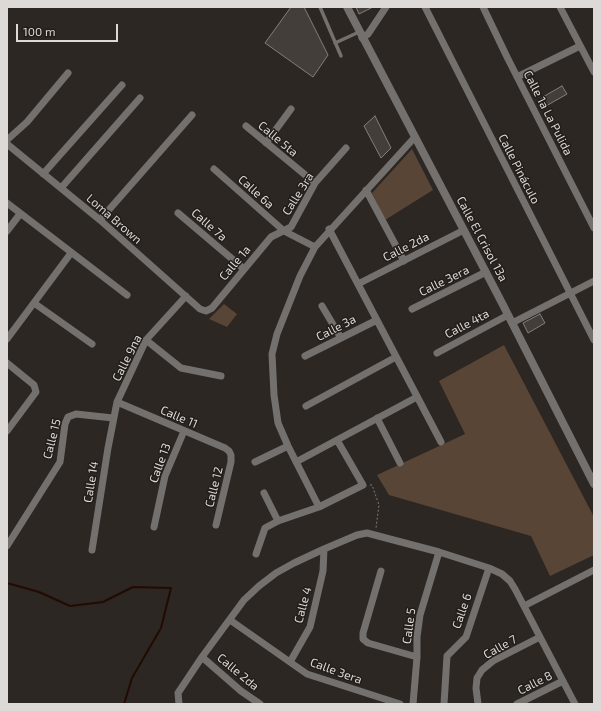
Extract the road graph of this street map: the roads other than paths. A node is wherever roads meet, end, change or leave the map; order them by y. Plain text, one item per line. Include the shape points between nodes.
1 (320, 7) edge
2 (347, 7) edge
3 (386, 7) edge
4 (425, 7) edge
5 (483, 7) edge
6 (560, 7) edge
7 (361, 35) junction
8 (335, 43) junction
9 (580, 46) junction
10 (341, 56) dead end
11 (594, 72) edge
12 (68, 73) dead end
13 (517, 77) junction
14 (122, 84) dead end
15 (140, 98) dead end
16 (291, 109) dead end
17 (192, 115) dead end
18 (246, 126) dead end
19 (415, 137) junction
20 (7, 140) edge
21 (266, 143) junction
22 (7, 144) edge
23 (346, 148) dead end
24 (214, 169) dead end
25 (43, 174) junction
26 (315, 183) junction
27 (61, 188) junction
28 (366, 190) junction
29 (7, 203) edge
30 (178, 213) dead end
31 (20, 214) junction
32 (100, 220) junction
33 (594, 228) edge
34 (329, 229) junction
35 (464, 230) junction
36 (7, 231) edge
37 (284, 231) junction
38 (315, 246) junction
39 (71, 253) junction
40 (404, 261) junction
41 (244, 270) junction
42 (486, 272) junction
43 (594, 281) edge
44 (358, 284) junction
45 (570, 294) junction
46 (127, 295) dead end
47 (186, 296) junction
48 (34, 303) junction
49 (322, 306) dead end
50 (412, 309) dead end
51 (206, 311) joint
52 (508, 315) junction
53 (377, 320) junction
54 (512, 323) junction
55 (341, 338) junction
56 (7, 339) edge
57 (146, 340) junction
58 (594, 340) edge
59 (92, 344) dead end
60 (437, 353) dead end
61 (305, 356) dead end
62 (396, 357) junction
63 (7, 363) edge
64 (221, 376) dead end
65 (417, 397) junction
66 (117, 402) junction
67 (306, 406) dead end
68 (113, 418) junction
69 (377, 418) junction
70 (7, 431) edge
71 (184, 431) junction
72 (337, 440) junction
73 (441, 442) dead end
74 (288, 446) junction
75 (231, 455) joint
76 (255, 462) dead end
77 (296, 462) junction
78 (400, 463) dead end
79 (594, 484) edge
80 (264, 493) dead end
81 (319, 507) junction
82 (278, 521) junction
83 (216, 525) dead end
84 (154, 527) dead end
85 (7, 546) edge
86 (324, 548) junction
87 (92, 550) dead end
88 (439, 552) junction
89 (256, 554) dead end
90 (489, 568) junction
91 (594, 570) edge
92 (381, 571) dead end
93 (524, 606) junction
94 (230, 620) junction
95 (540, 638) junction
96 (202, 657) junction
97 (417, 657) junction
98 (290, 662) junction
99 (563, 681) junction
100 (178, 702) edge
101 (260, 704) edge
102 (400, 704) edge
103 (413, 704) edge
104 (444, 704) edge
105 (478, 704) edge
106 (517, 704) edge
107 (575, 704) edge

1 - 8 lane
2 - 7 street, Calle El Crisol 13a
3 - 7 street via 368,34
4 - 45 street, Calle Pináculo
5 - 13 street, Calle 1a La Pulida
6 - 9 street
7 - 8 lane
7 - 19 street, Calle El Crisol 13a
8 - 10 lane
9 - 11 street
9 - 13 street
12 - 20 street via 27,122
13 - 33 street, Calle 1a La Pulida
14 - 25 street
15 - 27 street
16 - 21 street
17 - 32 street
18 - 21 street, Calle 5ta
19 - 28 street
19 - 35 street, Calle El Crisol 13a
21 - 26 street, Calle 5ta
22 - 25 street, Loma Brown
23 - 26 street, Calle 3ra
24 - 37 street, Calle 6a
25 - 27 street, Loma Brown
26 - 37 street, Calle 3ra via 291,227
27 - 32 street, Loma Brown
28 - 34 street
28 - 40 street
29 - 31 street
30 - 41 street, Calle 7a
31 - 36 street
31 - 39 street
32 - 47 street, Loma Brown
34 - 38 street
34 - 44 street
35 - 40 street, Calle 2da
35 - 42 street, Calle El Crisol 13a
37 - 38 street, Calle 6a
37 - 41 street, Calle 1a via 271,237
38 - 74 street via 300,276 277,334 272,354 278,423
39 - 46 street
39 - 48 street
40 - 44 street, Calle 2da
41 - 51 street, Calle 1a via 212,308
42 - 50 street, Calle 3era
42 - 52 street, Calle El Crisol 13a
43 - 45 street
44 - 53 street
45 - 54 street
45 - 58 street, Calle Pináculo
47 - 51 street, Loma Brown
47 - 57 street, Calle 9na
48 - 56 street
48 - 59 street
49 - 55 street
52 - 54 street, Calle El Crisol 13a
52 - 60 street, Calle 4ta
53 - 55 street, Calle 3a
53 - 62 street
54 - 79 street, Calle El Crisol 13a
55 - 61 street, Calle 3a
57 - 64 street via 181,368
57 - 66 street, Calle 9na
62 - 65 street
62 - 67 street
63 - 70 street via 34,384 36,392
65 - 69 street
65 - 73 street
66 - 68 street, Calle 9na
66 - 71 street, Calle 11
68 - 85 street, Calle 15 via 76,414 68,417 60,462
68 - 87 street, Calle 14
69 - 72 street
69 - 78 street
71 - 75 street, Calle 11 via 225,448
71 - 84 street, Calle 13 via 165,476
72 - 77 street
72 - 81 street via 363,486
74 - 76 street
74 - 77 street
75 - 83 street, Calle 12
77 - 81 street
80 - 82 street
81 - 82 street
82 - 89 street via 265,528
86 - 88 street via 367,533
86 - 94 street via 276,573 244,600
86 - 98 street, Calle 4 via 323,571 310,627
88 - 90 street
88 - 97 street, Calle 5 via 420,615
90 - 93 street via 510,581
90 - 104 street, Calle 6 via 466,637 447,656
91 - 93 street
92 - 97 street via 363,639 368,643
93 - 95 street
94 - 96 street
94 - 98 street, Calle 3era
95 - 99 street
95 - 105 street, Calle 7 via 494,661 482,670 477,678
96 - 100 street via 178,693
96 - 101 street, Calle 2da
97 - 103 street, Calle 5
98 - 102 street, Calle 3era via 307,674
99 - 106 street, Calle 8
99 - 107 street

